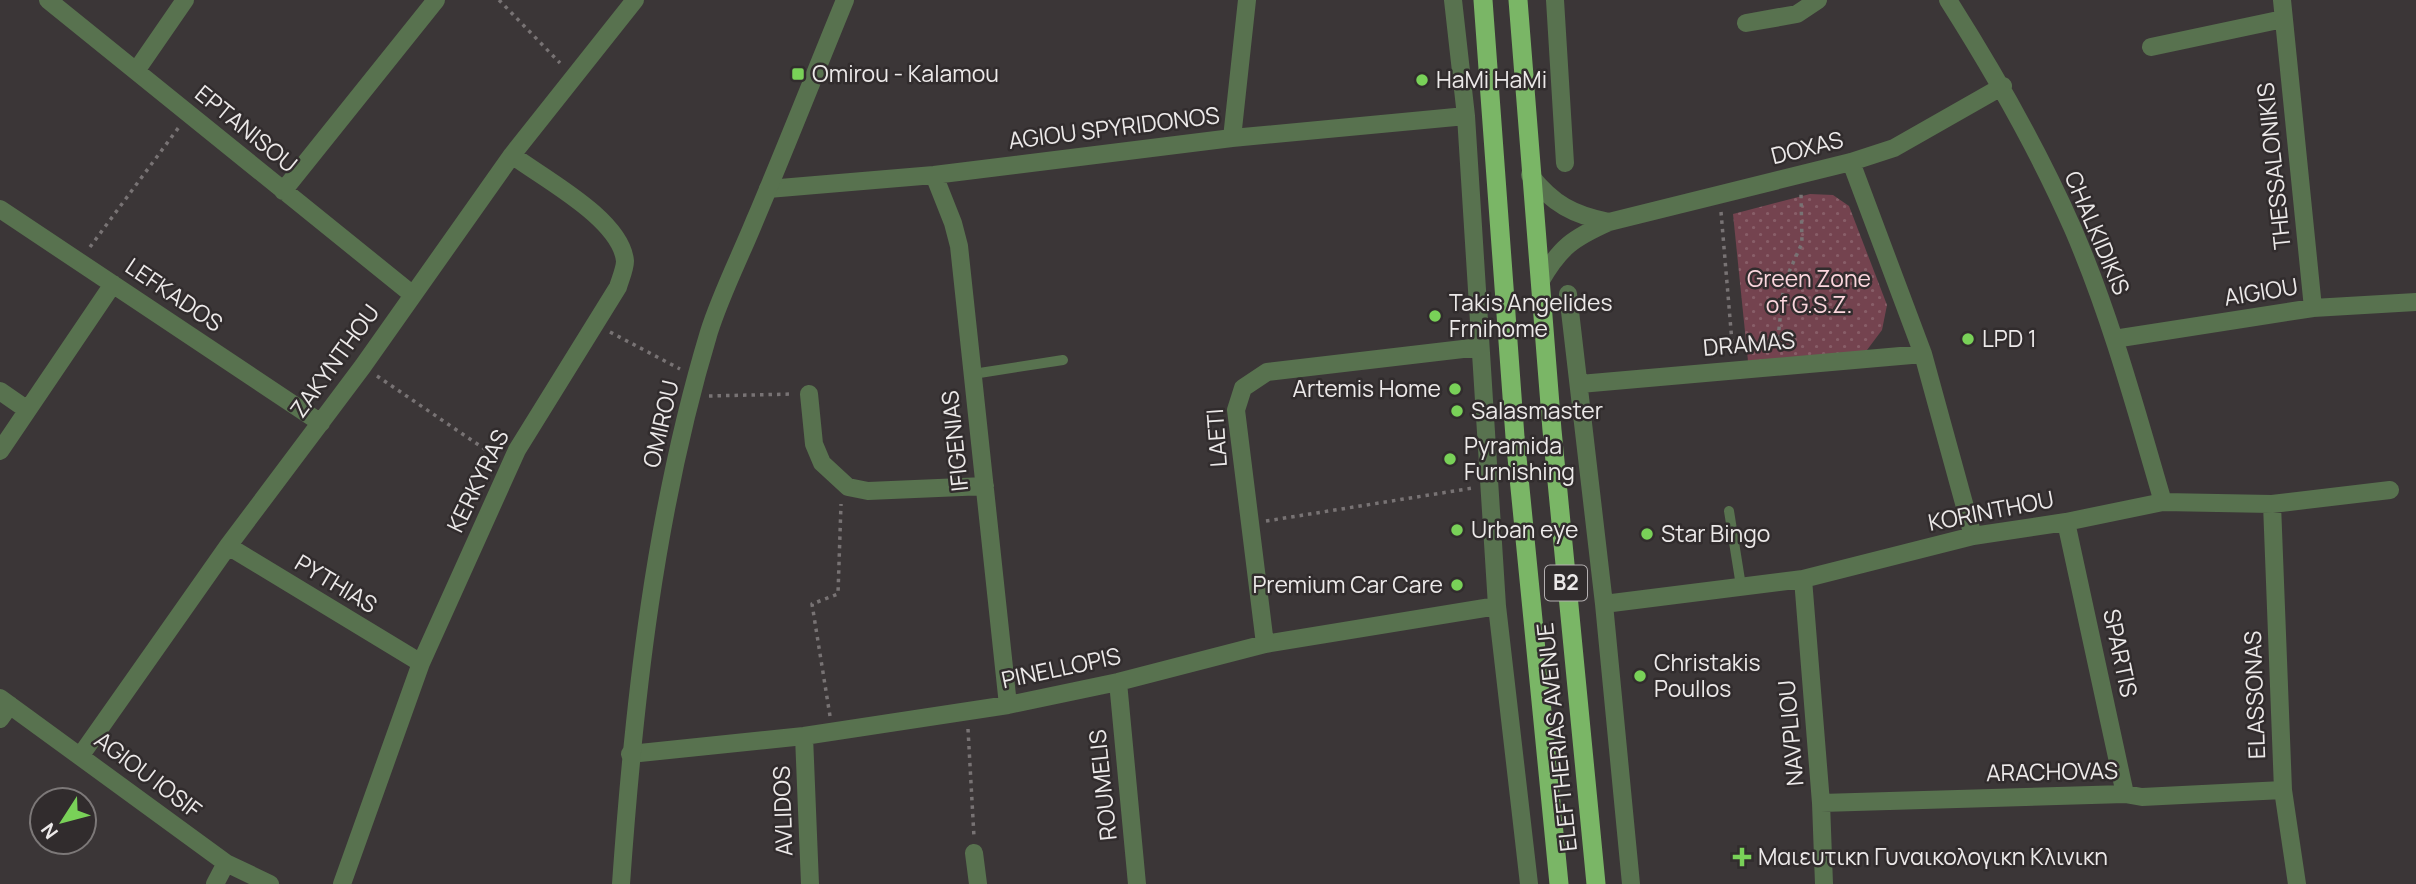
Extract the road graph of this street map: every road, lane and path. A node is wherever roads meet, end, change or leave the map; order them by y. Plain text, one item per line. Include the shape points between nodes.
1 (48, 0) edge
2 (186, 0) edge
3 (436, 0) edge
4 (499, 0) edge
5 (635, 0) edge
6 (845, 0) edge
7 (1247, 0) edge
8 (1453, 0) edge
9 (1483, 0) edge
10 (1518, 0) edge
11 (1555, 0) edge
12 (1818, 0) edge
13 (1948, 0) edge
14 (2282, 0) edge
15 (2283, 19) junction
16 (1746, 23) dead end
17 (2151, 47) dead end
18 (136, 71) junction
19 (574, 77) junction
20 (2003, 86) junction
21 (189, 114) junction
22 (1466, 117) junction
23 (1232, 138) junction
24 (512, 155) junction
25 (1851, 162) junction
26 (1565, 163) dead end
27 (1530, 175) junction
28 (1800, 175) junction
29 (934, 176) junction
30 (768, 189) junction
31 (283, 191) junction
32 (1720, 195) junction
33 (0, 209) edge
34 (1609, 222) junction
35 (80, 261) junction
36 (1540, 282) junction
37 (113, 284) junction
38 (1568, 294) dead end
39 (413, 295) junction
40 (2416, 302) edge
41 (2313, 309) junction
42 (595, 324) junction
43 (2115, 339) junction
44 (1480, 348) junction
45 (1923, 354) junction
46 (1063, 360) dead end
47 (363, 366) junction
48 (1774, 366) junction
49 (1734, 370) junction
50 (973, 374) junction
51 (697, 378) junction
52 (1580, 384) junction
53 (0, 391) edge
54 (809, 394) joint
55 (693, 396) junction
56 (26, 408) junction
57 (321, 422) junction
58 (0, 451) edge
59 (510, 466) junction
60 (842, 483) junction
61 (985, 486) junction
62 (1489, 486) junction
63 (2390, 490) dead end
64 (2163, 502) junction
65 (2272, 504) junction
66 (1729, 511) dead end
67 (2066, 522) junction
68 (1250, 523) junction
69 (1973, 536) junction
70 (228, 546) junction
71 (1802, 579) junction
72 (1741, 586) junction
73 (1604, 604) junction
74 (1497, 606) junction
75 (1265, 643) junction
76 (421, 663) junction
77 (1118, 682) junction
78 (1008, 705) junction
79 (3, 708) edge
80 (967, 711) junction
81 (832, 732) junction
82 (804, 736) junction
83 (630, 754) junction
84 (81, 755) junction
85 (2283, 790) junction
86 (2125, 794) junction
87 (1821, 803) junction
88 (974, 853) joint
89 (226, 863) junction
90 (215, 884) edge
91 (270, 884) edge
92 (342, 884) edge
93 (621, 884) edge
94 (810, 884) edge
95 (978, 884) edge
96 (1138, 884) edge
97 (1529, 884) edge
98 (1559, 884) edge
99 (1596, 884) edge
100 (1631, 884) edge
101 (1824, 884) edge
102 (2297, 884) edge

1 - 18 street, EPTANISOU
2 - 18 street
3 - 31 street
4 - 19 path
5 - 19 street, ZAKYNTHOU
6 - 30 street, OMIROU
7 - 23 street
8 - 22 street
9 - 98 highway, ELEFTHERIAS AVENUE / B2 via 1515,437
10 - 27 highway, ELEFTHERIAS AVENUE / B2
11 - 26 street
12 - 16 street via 1797,14
13 - 20 street, CHALKIDIKIS
14 - 15 street, THESSALONIKIS
15 - 17 street
15 - 41 street, THESSALONIKIS
18 - 21 street, EPTANISOU
19 - 24 street, ZAKYNTHOU
20 - 25 street, DOXAS via 1894,148
20 - 43 street, CHALKIDIKIS via 2073,229
21 - 31 street, EPTANISOU
21 - 35 path
22 - 23 street, AGIOU SPYRIDONOS
22 - 44 street
23 - 29 street, AGIOU SPYRIDONOS
24 - 39 street, ZAKYNTHOU
24 - 42 street, KERKYRAS via 607,224 620,244 625,263 618,287
25 - 28 street, DOXAS
25 - 45 street
27 - 34 street, DOXAS via 1558,206
27 - 36 highway, ELEFTHERIAS AVENUE / B2
28 - 32 street, DOXAS
28 - 48 path via 1802,243 1784,283
29 - 30 street, AGIOU SPYRIDONOS
29 - 50 street, IFIGENIAS via 957,235
30 - 51 street, OMIROU via 710,330
31 - 39 street, EPTANISOU
32 - 34 street, DOXAS
32 - 49 path
33 - 35 street, LEFKADOS
34 - 36 street, DOXAS via 1572,240
35 - 37 street, LEFKADOS
36 - 99 highway, ELEFTHERIAS AVENUE / B2
37 - 56 street
37 - 57 street, LEFKADOS
38 - 52 street
39 - 47 street, ZAKYNTHOU
40 - 41 street, AIGIOU
41 - 43 street, AIGIOU
42 - 51 path
42 - 59 street, KERKYRAS
43 - 64 street, CHALKIDIKIS
44 - 62 street
44 - 68 street, LAETI via 1268,372 1254,379 1243,388 1236,410
45 - 48 street, DRAMAS
45 - 69 street
46 - 50 lane
47 - 57 street, ZAKYNTHOU
47 - 59 path
48 - 49 street, DRAMAS
49 - 52 street, DRAMAS
50 - 61 street, IFIGENIAS
51 - 55 street, OMIROU
52 - 73 street
53 - 56 street
54 - 55 path
54 - 60 street via 814,444 822,463
55 - 83 street, OMIROU via 649,613
56 - 58 street
57 - 70 street, ZAKYNTHOU
59 - 76 street, KERKYRAS
60 - 61 street via 868,491
60 - 81 path via 838,594 812,604
61 - 78 street, IFIGENIAS
62 - 68 path
62 - 74 street
63 - 65 street, KORINTHOU
64 - 65 street, KORINTHOU
64 - 67 street, KORINTHOU
65 - 85 street, ELASSONAS
66 - 72 lane
67 - 69 street, KORINTHOU
67 - 86 street, SPARTIS
68 - 75 street, LAETI
69 - 71 street, KORINTHOU
70 - 76 street, PYTHIAS
70 - 84 street, ZAKYNTHOU
71 - 72 street, KORINTHOU
71 - 87 street, NAVPLIOU
72 - 73 street, KORINTHOU
73 - 100 street
74 - 75 street, PINELLOPIS
74 - 97 street
75 - 77 street, PINELLOPIS
76 - 92 street, KERKYRAS
77 - 78 street, PINELLOPIS
77 - 96 street, ROUMELIS
78 - 80 street, PINELLOPIS
79 - 84 street, AGIOU IOSIF
80 - 81 street, PINELLOPIS
80 - 88 path
81 - 82 street, PINELLOPIS
82 - 83 street, PINELLOPIS
82 - 94 street, AVLIDOS
83 - 93 street, OMIROU
84 - 89 street, AGIOU IOSIF
85 - 86 street, ARACHOVAS
85 - 102 street, ELASSONAS
86 - 87 street, ARACHOVAS
87 - 101 street, NAVPLIOU
88 - 95 street
89 - 90 street
89 - 91 street, AGIOU IOSIF

